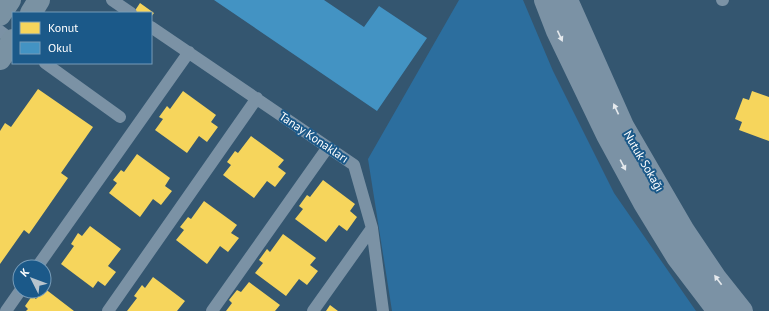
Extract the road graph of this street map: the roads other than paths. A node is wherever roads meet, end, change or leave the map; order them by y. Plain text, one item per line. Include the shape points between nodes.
1 (10, 0) edge
2 (39, 0) edge
3 (112, 0) edge
4 (545, 0) edge
5 (567, 0) edge
6 (32, 12) edge
7 (130, 12) edge
8 (0, 15) edge
9 (152, 28) edge
10 (0, 31) edge
11 (12, 39) edge
12 (12, 41) edge
13 (189, 52) junction
14 (0, 59) edge
15 (46, 64) edge
16 (257, 98) junction
17 (120, 117) dead end
18 (328, 147) junction
19 (372, 228) junction
20 (43, 259) edge
21 (14, 299) edge
22 (6, 311) edge
23 (108, 311) edge
24 (212, 311) edge
25 (313, 311) edge
26 (383, 311) edge
27 (718, 311) edge
28 (742, 311) edge

1 - 8 main road
2 - 6 main road
3 - 7 lane
4 -> 27 street, Nutuk Sokağı via 607,135 644,203 677,257
28 -> 5 street, Nutuk Sokağı via 684,231 623,126
9 - 13 lane, Tanay Konakları
10 - 11 lane
12 - 14 main road
13 - 16 lane, Tanay Konakları
13 - 20 lane
15 - 17 lane
16 - 18 lane, Tanay Konakları
16 - 23 lane
18 - 19 lane, Tanay Konakları via 354,164
18 - 24 lane
19 - 25 lane
19 - 26 lane, Tanay Konakları
21 - 22 lane

